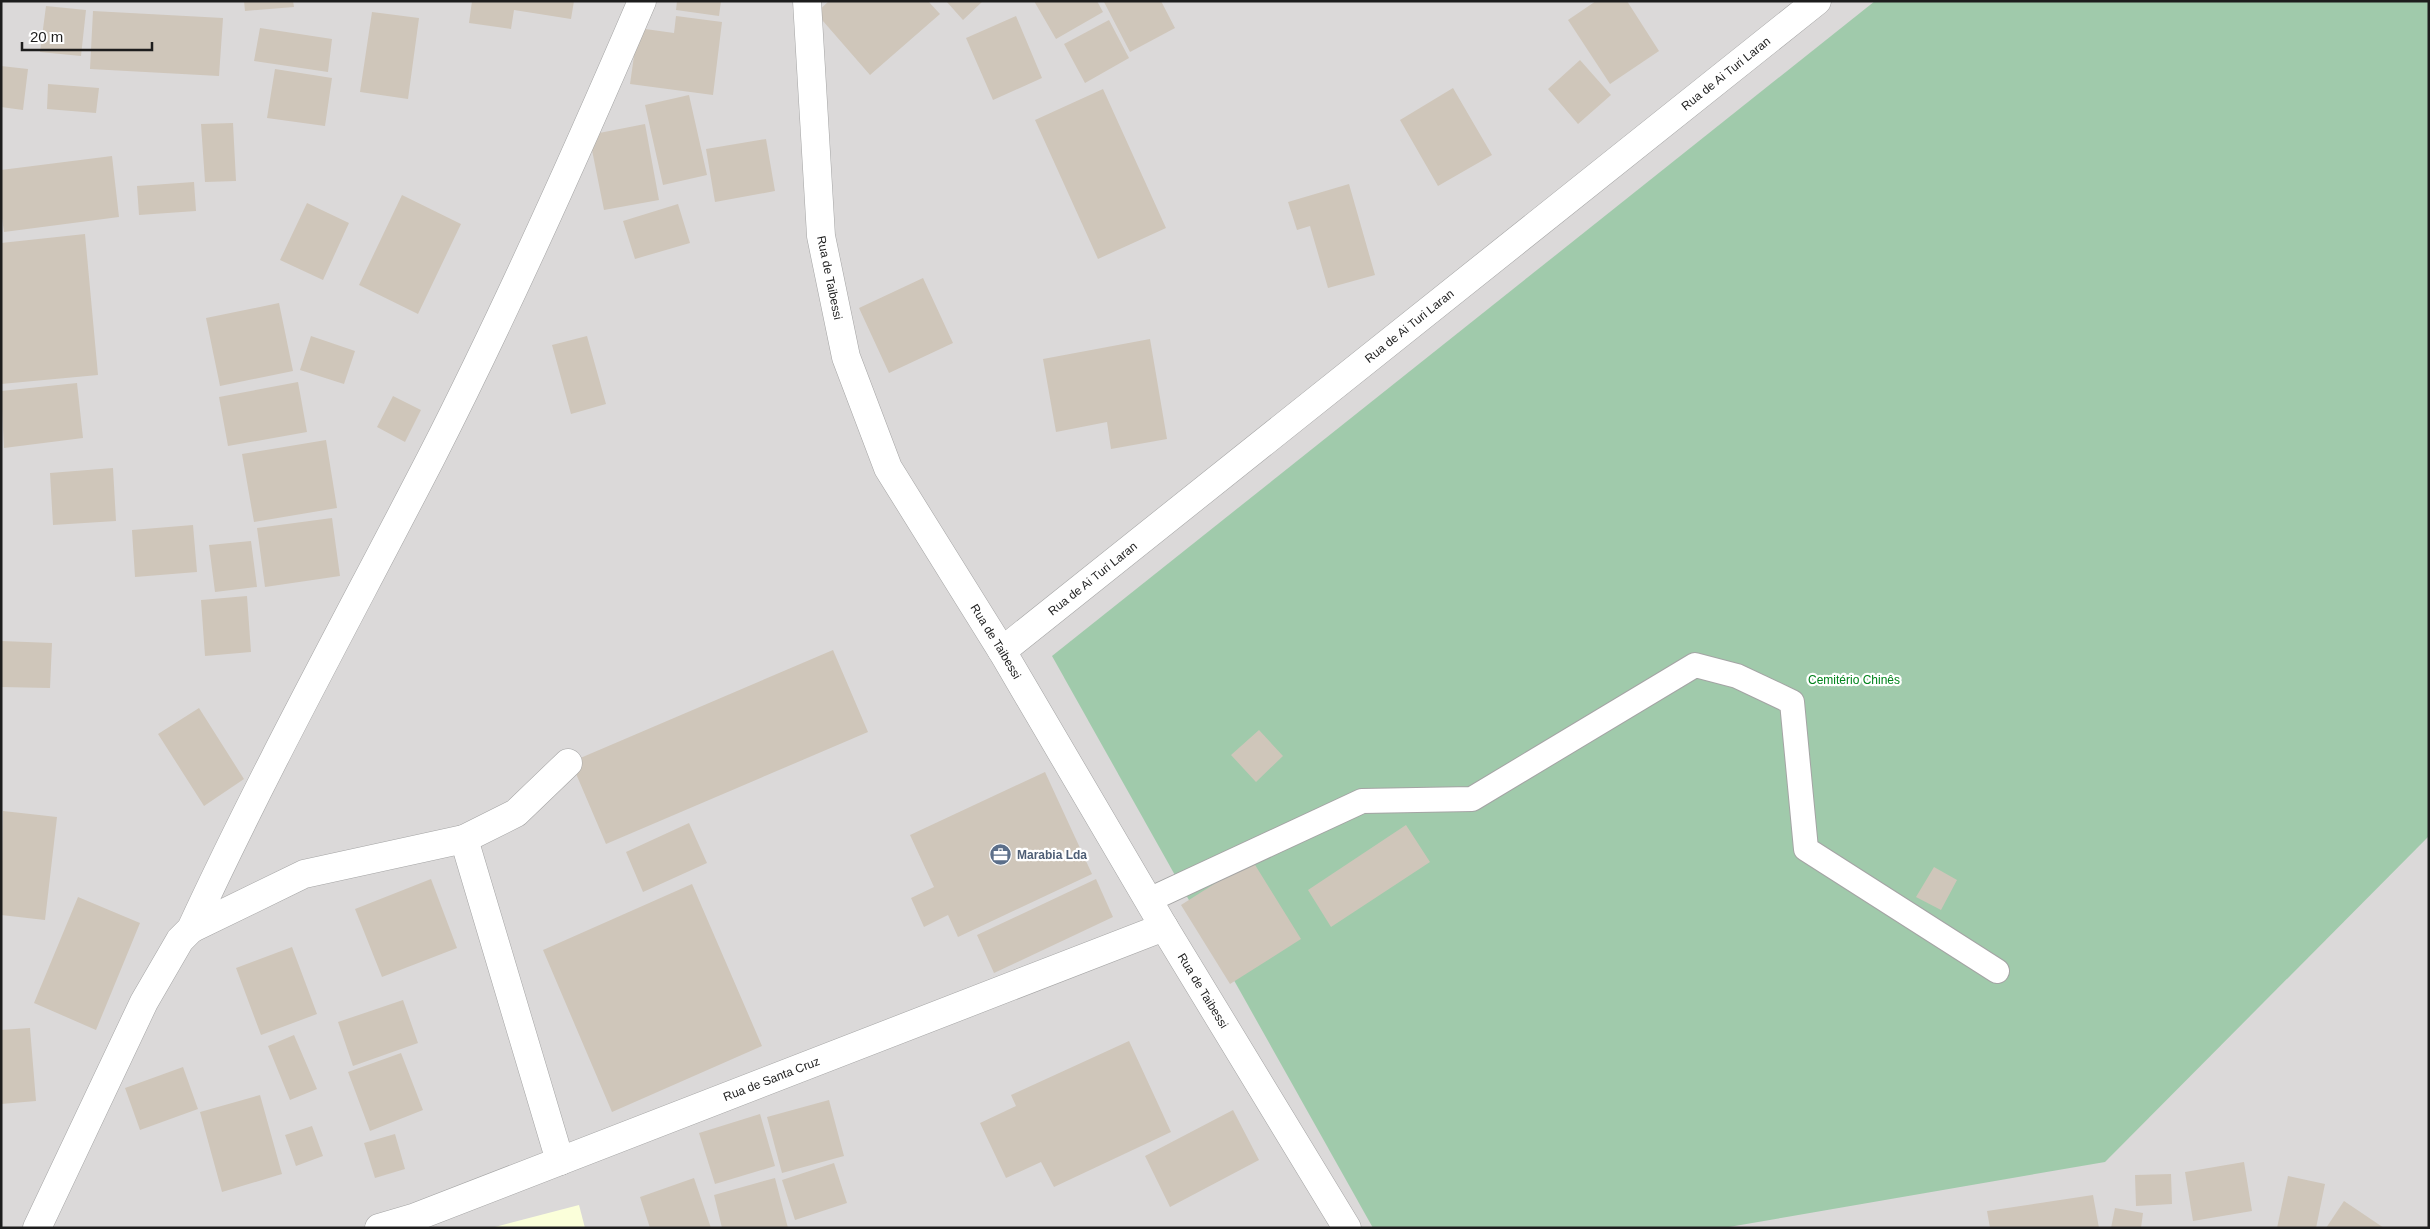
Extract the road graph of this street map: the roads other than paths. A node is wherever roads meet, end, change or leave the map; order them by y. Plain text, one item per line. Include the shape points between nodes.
1 (642, 1) edge
2 (807, 1) edge
3 (1817, 1) edge
4 (1002, 651) junction
5 (568, 763) dead end
6 (464, 839) junction
7 (1149, 900) junction
8 (1164, 927) junction
9 (191, 929) junction
10 (1997, 971) dead end
11 (560, 1161) junction
12 (37, 1228) edge
13 (378, 1228) edge
14 (1347, 1228) edge

1 - 9 street via 536,239 441,437 232,841
2 - 4 street, Rua de Taibessi via 821,236 846,357 888,468
3 - 4 street, Rua de Ai Turi Laran
4 - 7 street, Rua de Taibessi
5 - 6 street via 516,813
6 - 9 street via 304,874
6 - 11 street
7 - 8 street, Rua de Taibessi
7 - 10 lane via 1362,802 1472,798 1695,665 1738,676 1792,702 1806,849
8 - 11 street, Rua de Santa Cruz
8 - 14 street, Rua de Taibessi
9 - 12 street via 180,940 144,1002
11 - 13 street, Rua de Santa Cruz via 413,1218

